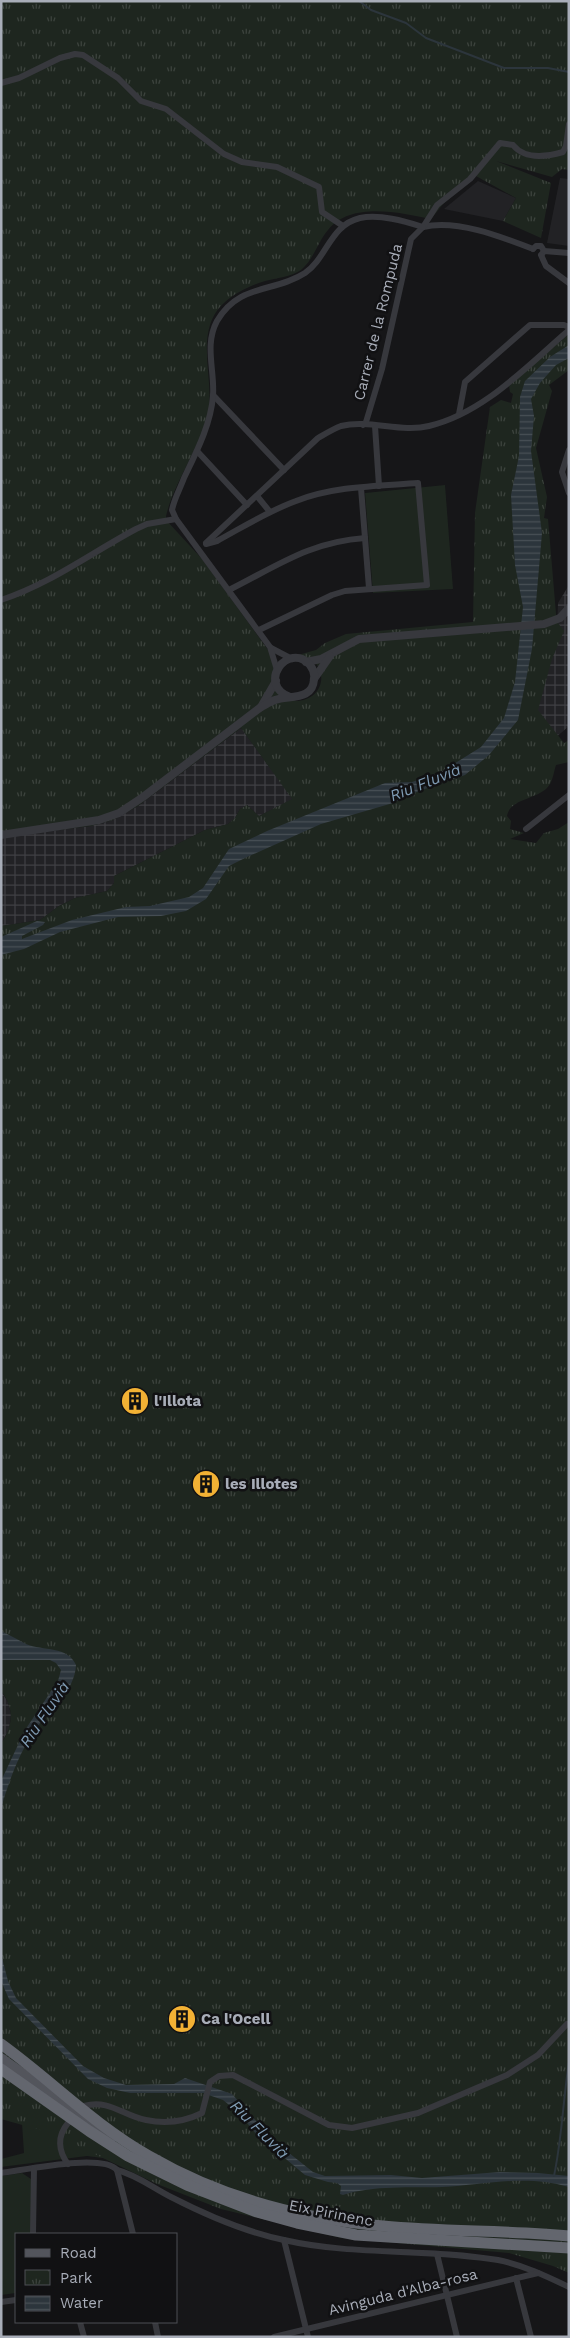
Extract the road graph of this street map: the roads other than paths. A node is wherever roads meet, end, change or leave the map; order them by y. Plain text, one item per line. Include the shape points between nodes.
1 (1, 83) edge
2 (569, 124) edge
3 (343, 226) junction
4 (423, 227) junction
5 (542, 253) junction
6 (569, 253) edge
7 (569, 283) edge
8 (569, 329) edge
9 (213, 395) junction
10 (459, 414) junction
11 (363, 426) junction
12 (375, 426) junction
13 (569, 450) edge
14 (197, 451) junction
15 (284, 470) junction
16 (378, 486) junction
17 (361, 488) junction
18 (569, 493) edge
19 (257, 496) junction
20 (247, 505) junction
21 (270, 512) junction
22 (176, 519) junction
23 (365, 538) junction
24 (206, 544) junction
25 (200, 551) junction
26 (369, 588) junction
27 (229, 590) junction
28 (1, 600) edge
29 (566, 611) edge
30 (259, 630) junction
31 (270, 647) junction
32 (331, 655) junction
33 (292, 659) junction
34 (306, 662) junction
35 (277, 670) junction
36 (314, 679) junction
37 (276, 681) junction
38 (290, 697) junction
39 (261, 708) junction
40 (569, 795) edge
41 (526, 829) dead end
42 (1, 834) edge
43 (567, 2024) dead end
44 (1, 2044) edge
45 (1, 2058) edge
46 (1, 2069) edge
47 (84, 2106) dead end
48 (68, 2123) dead end
49 (145, 2159) junction
50 (68, 2164) junction
51 (34, 2168) junction
52 (118, 2170) junction
53 (1, 2173) edge
54 (32, 2233) edge
55 (133, 2233) edge
56 (569, 2236) edge
57 (284, 2240) junction
58 (569, 2248) edge
59 (437, 2254) junction
60 (538, 2272) junction
61 (516, 2278) junction
62 (569, 2287) edge
63 (446, 2294) junction
64 (15, 2300) edge
65 (1, 2302) edge
66 (80, 2323) edge
67 (155, 2323) edge
68 (306, 2329) junction
69 (84, 2337) edge
70 (158, 2337) edge
71 (274, 2337) edge
72 (308, 2337) edge
73 (457, 2337) edge
74 (531, 2337) edge

1 - 3 street via 60,58 83,55 118,78 141,101 166,109 224,154 242,162 277,167 319,187 322,212
2 - 4 street, Carrer de la Rompuda via 563,152 527,156 512,145 500,143 470,179 437,206
3 - 4 street via 360,218 382,217
3 - 9 street via 312,268 240,297 223,313 212,336 210,350
4 - 5 street via 434,224 488,233 534,249 536,255
4 - 11 street, Carrer de la Rompuda via 411,239 382,369
5 - 6 street
5 - 7 street via 546,266
8 - 10 street via 488,398
8 - 10 street via 564,325 530,325 465,382
9 - 14 street
9 - 15 street
10 - 12 street via 428,427
11 - 12 street
11 - 15 street via 348,425 328,432
12 - 16 street
13 - 18 street via 562,472
14 - 20 street
14 - 22 street via 173,503
15 - 19 street
16 - 17 street
16 - 26 street via 418,484 427,584
17 - 21 street via 310,496
17 - 23 street
19 - 20 street
19 - 21 street
20 - 24 street
21 - 24 street
22 - 25 street
22 - 28 street via 136,529 66,571
23 - 26 street
23 - 27 street via 314,547
24 - 25 street
25 - 27 street
26 - 30 street via 332,595
27 - 30 street
29 - 32 street via 550,622 359,639
30 - 31 street
31 - 33 street
31 - 35 street
32 - 34 street
32 - 36 street
33 - 34 street
33 - 35 street via 284,661
34 - 36 street via 313,671
35 - 37 street
36 - 38 street via 306,694
37 - 38 street via 279,689
37 - 39 street
38 - 39 street via 275,700
39 - 42 street via 119,813 99,820
40 - 41 street
43 - 47 street via 538,2055 507,2076 418,2113 352,2128 329,2125 233,2076 219,2076 210,2082 202,2113 186,2121 145,2120 103,2104
44 - 49 highway
45 - 49 main road, Eix Pirinenc via 108,2137
46 - 49 highway via 110,2146
48 - 50 street via 59,2142 61,2156
49 - 56 highway, Eix Pirinenc via 281,2210 326,2219 385,2226
49 - 58 highway, Eix Pirinenc via 233,2204 324,2230 384,2237
50 - 51 street
50 - 52 street via 108,2163
51 - 53 street
51 - 54 street
52 - 55 street
52 - 57 street via 217,2218
57 - 59 street via 345,2249
57 - 68 street
59 - 60 street via 499,2260
59 - 63 street
60 - 61 street, Avinguda d'Alba-rosa
60 - 62 street
61 - 63 street, Avinguda d'Alba-rosa
61 - 74 street
63 - 68 street, Avinguda d'Alba-rosa
63 - 73 street
64 - 65 street
66 - 69 street
67 - 70 street
68 - 71 street, Avinguda d'Alba-rosa
68 - 72 street

